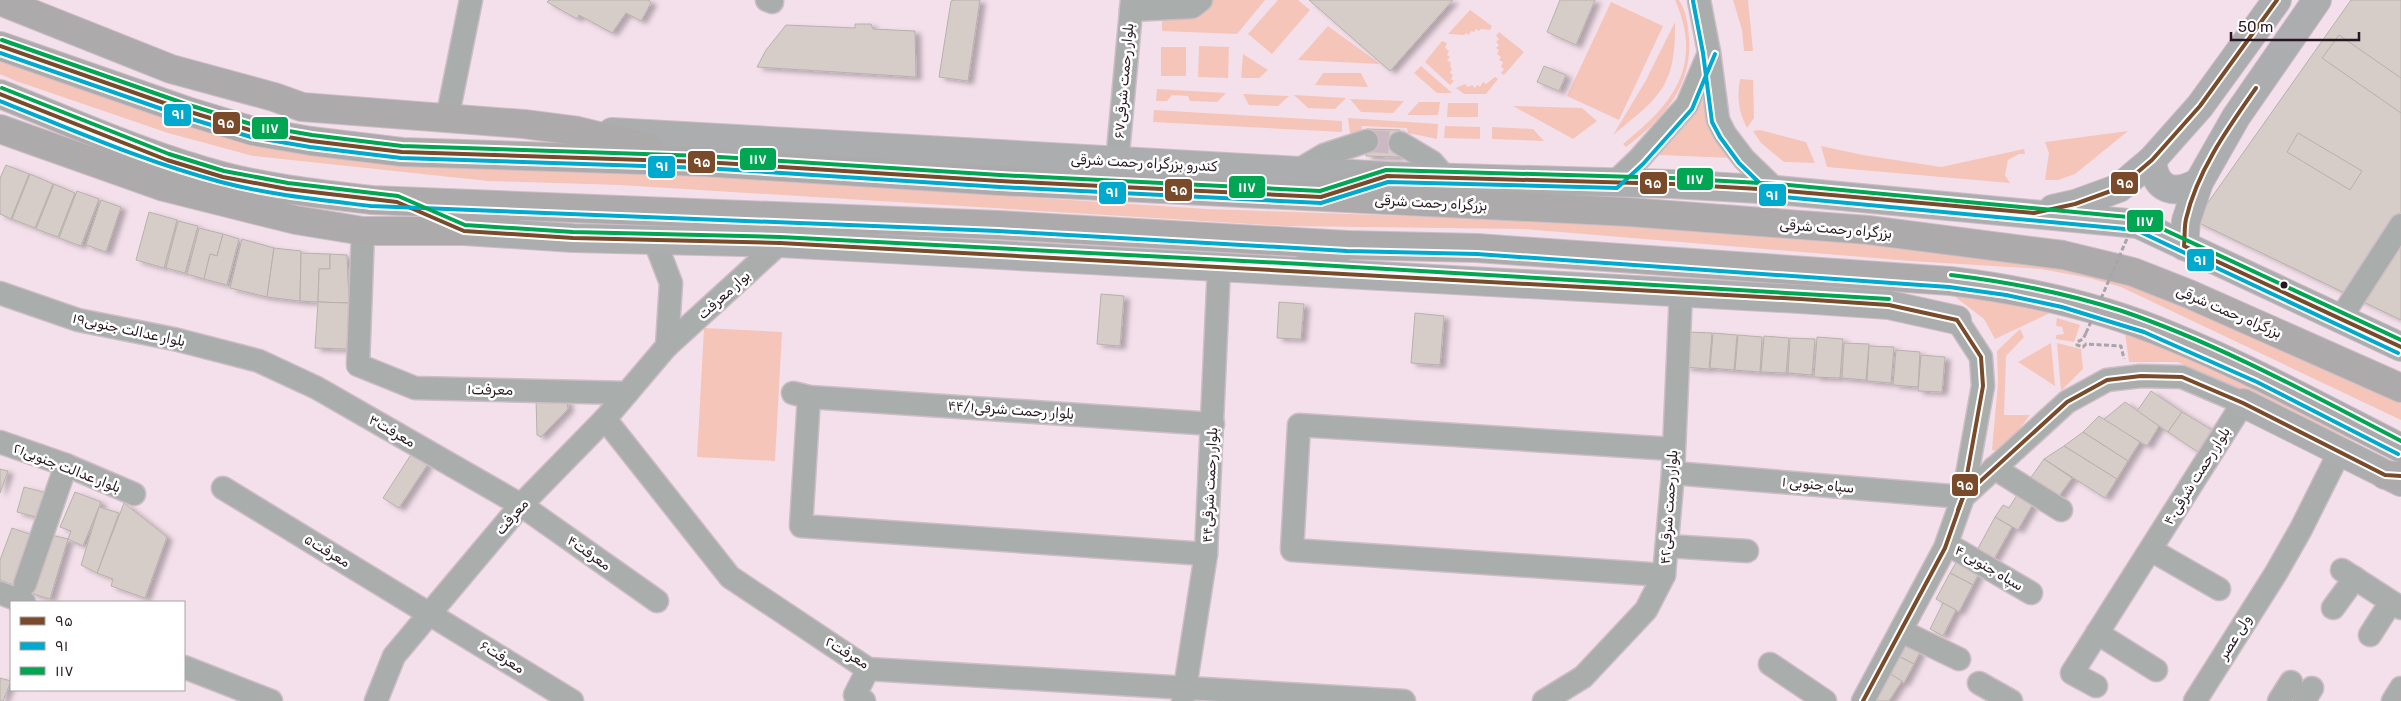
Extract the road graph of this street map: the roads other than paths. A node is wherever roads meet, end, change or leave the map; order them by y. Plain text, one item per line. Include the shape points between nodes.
1 (471, 0) edge
2 (1201, 0) edge
3 (1699, 0) edge
4 (2277, 0) edge
5 (2317, 0) edge
6 (0, 1) edge
7 (1131, 5) edge
8 (0, 46) edge
9 (1709, 52) junction
10 (0, 94) edge
11 (447, 119) junction
12 (0, 129) edge
13 (578, 131) junction
14 (1367, 141) tunnel mouth
15 (1400, 143) tunnel mouth
16 (2152, 160) junction
17 (704, 162) junction
18 (1117, 162) junction
19 (1298, 171) junction
20 (1387, 176) junction
21 (1446, 178) junction
22 (1615, 182) junction
23 (2199, 182) junction
24 (1776, 190) junction
25 (1321, 197) junction
26 (397, 202) junction
27 (520, 205) junction
28 (2034, 214) junction
29 (2401, 225) edge
30 (363, 231) junction
31 (464, 231) junction
32 (654, 239) junction
33 (780, 243) junction
34 (1347, 245) junction
35 (2184, 246) junction
36 (1219, 266) junction
37 (1302, 270) junction
38 (1681, 292) junction
39 (0, 293) edge
40 (2340, 319) junction
41 (1957, 320) joint
42 (667, 346) junction
43 (2401, 347) edge
44 (259, 361) joint
45 (2401, 388) edge
46 (627, 393) junction
47 (2243, 403) junction
48 (605, 419) junction
49 (1213, 424) junction
50 (0, 442) edge
51 (2401, 448) edge
52 (1673, 449) junction
53 (2340, 451) junction
54 (66, 465) junction
55 (1994, 468) junction
56 (1673, 473) junction
57 (2396, 478) edge
58 (223, 488) dead end
59 (134, 494) dead end
60 (1963, 497) junction
61 (521, 506) junction
62 (2061, 510) dead end
63 (1946, 544) junction
64 (1667, 546) junction
65 (2151, 550) junction
66 (1747, 551) dead end
67 (1206, 554) junction
68 (1664, 575) junction
69 (2219, 590) dead end
70 (0, 593) edge
71 (25, 593) edge
72 (2031, 593) dead end
73 (657, 601) dead end
74 (2396, 605) edge
75 (2333, 608) dead end
76 (432, 614) junction
77 (1901, 631) junction
78 (2097, 633) junction
79 (2370, 635) dead end
80 (1959, 659) dead end
81 (1770, 664) dead end
82 (185, 666) edge
83 (868, 669) junction
84 (2156, 670) dead end
85 (1979, 683) dead end
86 (2096, 686) dead end
87 (2401, 688) edge
88 (2302, 690) edge
89 (1183, 695) edge
90 (271, 701) edge
91 (376, 701) edge
92 (572, 701) edge
93 (864, 701) edge
94 (1404, 701) edge
95 (1544, 701) edge
96 (1825, 701) edge
97 (1863, 701) edge
98 (2011, 701) edge
99 (2195, 701) edge
100 (2279, 701) edge
101 (2392, 701) edge

1 - 11 street
2 - 7 street via 1192,7
3 - 9 street
4 - 16 main road via 2200,106
5 - 23 main road via 2236,117
6 - 11 highway via 171,69 302,106
7 - 18 street, بلوار رحمت شرقی۶۷
8 - 17 highway, بزرگراه رحمت شرقی via 187,111 253,131 311,141 402,152
9 - 22 street via 1687,105
9 - 24 street via 1718,120 1744,159
10 - 26 highway via 167,160 223,177 288,189
11 - 13 highway
12 - 30 highway via 164,188 296,220
13 - 17 highway
13 - 18 main road, کندرو بزرگراه رحمت شرقی
14 - 19 street via 1324,155
15 - 21 street via 1432,162
16 - 23 main road via 2153,172 2166,188 2176,191
16 - 28 main road via 2119,188
17 - 25 highway, بزرگراه رحمت شرقی
18 - 19 main road, کندرو بزرگراه رحمت شرقی
19 - 20 main road, کندرو بزرگراه رحمت شرقی
20 - 21 main road, کندرو بزرگراه رحمت شرقی
20 - 25 highway
21 - 22 main road, کندرو بزرگراه رحمت شرقی
22 - 24 main road, کندرو بزرگراه رحمت شرقی
23 - 35 main road via 2186,220
24 - 28 main road, کندرو بزرگراه رحمت شرقی
25 - 45 highway, بزرگراه رحمت شرقی via 1629,212 1838,228 2062,255 2133,272
26 - 27 highway
26 - 31 highway
27 - 31 highway
27 - 34 highway via 998,225
28 - 35 main road, کندرو بزرگراه رحمت شرقی via 2138,224
29 - 40 street
30 - 31 highway
30 - 46 street, معرفت۱ via 358,365 414,388
31 - 32 main road
32 - 33 main road
32 - 42 street via 671,283
33 - 36 main road
33 - 42 street, بوار معرفت
34 - 37 highway
34 - 51 highway via 1497,249 1950,281 2006,288 2119,317 2172,336
35 - 40 main road, کندرو بزرگراه رحمت شرقی
36 - 37 main road
36 - 49 street, ۴۴بلوار رحمت شرقی
37 - 38 main road
38 - 41 main road via 1889,305
38 - 52 street, بلوار رحمت شرقی۴۲
39 - 44 street, بلوار عدالت جنوبی۱۹ via 78,320 174,339
40 - 43 main road, کندرو بزرگراه رحمت شرقی
41 - 60 street via 1981,358 1983,386
42 - 46 street, معرفت
44 - 61 street, معرفت۳ via 317,388
46 - 48 street, معرفت
47 - 53 main road
47 - 55 street via 2182,377 2141,376 2106,380 2067,402
47 - 65 street, بلوار رحمت شرقی۴۰
48 - 61 street, معرفت
48 - 83 street, معرفت۲ via 730,577
49 - 67 street, ۴۴بلوار رحمت شرقی
49 - 67 street, بلوار رحمت شرقی۴۴/۱ via 801,395 800,526
50 - 54 street, بلوار عدالت جنوبی۲۱
52 - 56 street, بلوار رحمت شرقی۴۲
52 - 68 street via 1299,424 1292,550
53 - 57 main road
53 - 99 street, ولی عصر via 2276,573
54 - 59 street, بلوار عدالت جنوبی۲۱
54 - 71 street
55 - 60 street
55 - 62 street
56 - 60 street, ۱ سپاه جنوبی
56 - 64 street, بلوار رحمت شرقی۴۲
58 - 76 street, معرفت۵
60 - 63 street
61 - 73 street, معرفت۴
61 - 76 street, معرفت
63 - 72 street, ۴ سپاه جنوبی
63 - 77 street
64 - 66 street
64 - 68 street, بلوار رحمت شرقی۴۲
65 - 69 street
65 - 78 street, بلوار رحمت شرقی۴۰
67 - 89 street, ۴۴بلوار رحمت شرقی
68 - 95 street, بلوار رحمت شرقی۴۲ via 1646,610 1583,677
70 - 71 street
74 - 75 street via 2348,574
74 - 79 street
76 - 91 street, معرفت via 394,656
76 - 92 street, معرفت۶
77 - 80 street
77 - 97 street
78 - 84 street
78 - 86 street, بلوار رحمت شرقی۴۰ via 2072,673
81 - 96 street
82 - 90 street
83 - 89 street, معرفت۲
83 - 93 street via 855,695
85 - 98 street
87 - 101 street
88 - 100 street
89 - 94 street

